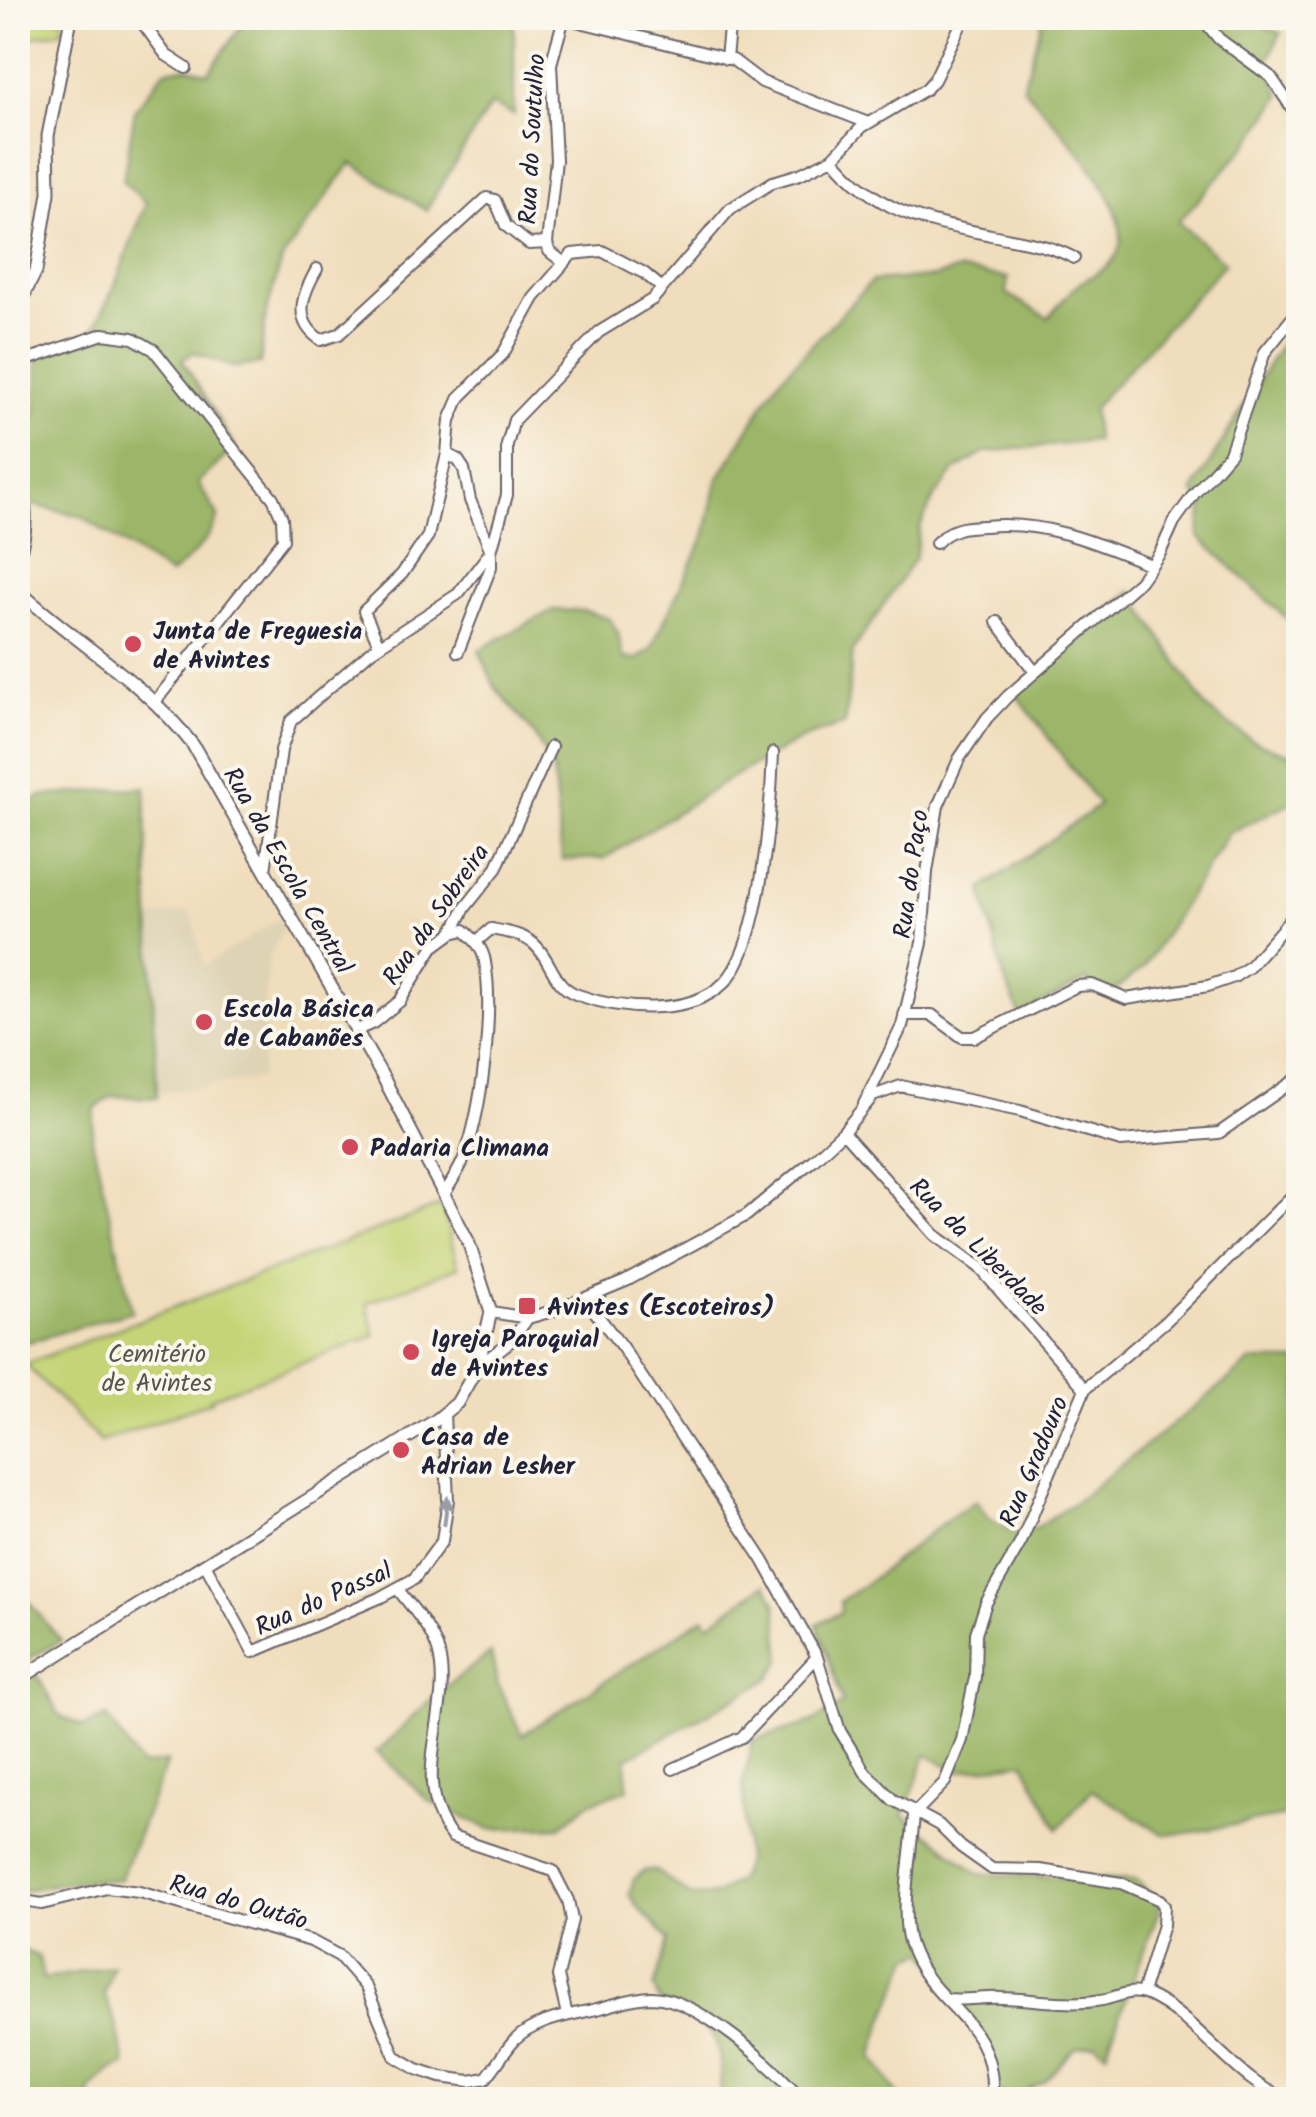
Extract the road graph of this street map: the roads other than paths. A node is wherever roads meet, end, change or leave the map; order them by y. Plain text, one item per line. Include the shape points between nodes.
1 (71, 18) edge
2 (140, 18) edge
3 (564, 18) edge
4 (730, 18) edge
5 (964, 18) edge
6 (1202, 18) edge
7 (726, 58) junction
8 (186, 68) dead end
9 (1298, 117) edge
10 (868, 122) junction
11 (833, 158) junction
12 (546, 243) junction
13 (1074, 258) dead end
14 (564, 264) junction
15 (317, 269) dead end
16 (662, 288) junction
17 (18, 306) edge
18 (1298, 311) edge
19 (18, 363) edge
20 (448, 454) junction
21 (18, 473) edge
22 (936, 543) dead end
23 (491, 551) junction
24 (18, 557) edge
25 (1151, 565) junction
26 (18, 578) edge
27 (20, 593) edge
28 (997, 622) dead end
29 (379, 645) junction
30 (458, 652) dead end
31 (1035, 672) junction
32 (155, 702) junction
33 (551, 747) dead end
34 (773, 753) dead end
35 (265, 872) junction
36 (1298, 902) edge
37 (452, 933) junction
38 (476, 941) junction
39 (904, 1015) junction
40 (355, 1031) junction
41 (1298, 1078) edge
42 (864, 1104) junction
43 (843, 1132) junction
44 (1298, 1190) edge
45 (444, 1195) junction
46 (585, 1298) junction
47 (491, 1312) junction
48 (528, 1318) junction
49 (478, 1366) junction
50 (1086, 1389) junction
51 (444, 1414) junction
52 (205, 1564) junction
53 (396, 1588) junction
54 (818, 1657) junction
55 (18, 1680) edge
56 (674, 1769) dead end
57 (914, 1814) junction
58 (18, 1903) edge
59 (1142, 1992) junction
60 (948, 1999) junction
61 (567, 2015) junction
62 (992, 2097) dead end
63 (1295, 2099) edge
64 (802, 2100) edge

1 - 17 street via 48,136 49,194 36,271
2 - 8 street via 166,55
3 - 7 street
3 - 12 street, Rua do Soutulho via 551,64 556,160
4 - 7 street
5 - 10 street via 926,89
6 - 9 street via 1271,77
7 - 10 street via 762,82
10 - 11 street
11 - 13 street via 874,200 907,215
11 - 16 street via 772,182 730,209
12 - 14 street, Rua do Soutulho
12 - 15 street via 528,244 506,226 496,200 487,198 339,334 321,340 302,319 303,294
14 - 16 street via 572,254 602,251
14 - 20 street via 534,298 503,354 460,397 450,420
16 - 23 street via 645,306 599,332 514,420 507,496
18 - 25 street, Rua do Paço via 1265,352 1230,453 1194,494
19 - 32 street via 103,334 133,338 154,350 282,518 282,540
20 - 23 street via 464,469
20 - 29 street via 428,536 364,611
21 - 24 street via 26,517
22 - 25 street via 964,526 1036,525
23 - 29 street via 458,594
23 - 30 street
25 - 31 street, Rua do Paço
26 - 27 street, Rua da Escola Central
27 - 32 street, Rua da Escola Central
28 - 31 street
29 - 35 street via 291,721
31 - 39 street, Rua do Paço via 987,718 938,806 922,943
32 - 35 street, Rua da Escola Central via 193,745
33 - 37 street, Rua da Sobreira via 496,868
34 - 38 street via 752,921 734,970 706,996 657,1008 574,994 551,973 537,946 518,934 492,928
35 - 40 street, Rua da Escola Central
36 - 39 street via 1292,919 1249,967 1208,986 1126,999 1077,986 975,1037 962,1037 932,1015
37 - 38 street via 464,930
37 - 40 street, Rua da Sobreira via 433,946 400,1001
38 - 45 street via 485,959 486,1044 462,1162
39 - 42 street, Rua do Paço
40 - 45 street, Rua da Escola Central
41 - 42 street via 1218,1133 1137,1142 910,1087
42 - 43 street, Rua do Paço
43 - 46 street, Rua do Paço via 747,1215
43 - 50 street, Rua da Liberdade via 935,1236 979,1267
44 - 50 street, Rua Gradouro via 1166,1321
45 - 47 street, Rua da Escola Central via 468,1241
46 - 48 street, Rua do Paço
46 - 54 street via 750,1539
47 - 48 street
47 - 49 street
48 - 49 street
49 - 51 street
50 - 57 street, Rua Gradouro via 1021,1542 986,1603 957,1754 945,1782
51 - 52 street
53 -> 51 street, Rua do Passal via 414,1579 442,1541 448,1500
52 - 53 street, Rua do Passal via 252,1652
52 - 55 street
53 - 61 street via 438,1651 434,1806 452,1837 552,1872 560,1882 572,1920 558,1976
54 - 56 street via 742,1737
54 - 57 street via 840,1731 866,1772
57 - 59 street via 939,1825 992,1869 1121,1883 1160,1900 1163,1925
57 - 60 street via 905,1920 910,1947
58 - 61 street, Rua do Outão via 123,1890 311,1942 339,1956 366,1987 394,2056 441,2077 486,2078 515,2040
59 - 60 street via 1077,2002
59 - 63 street via 1257,2082
60 - 62 street via 986,2047
61 - 64 street, Rua do Outão via 656,1997 720,2026

